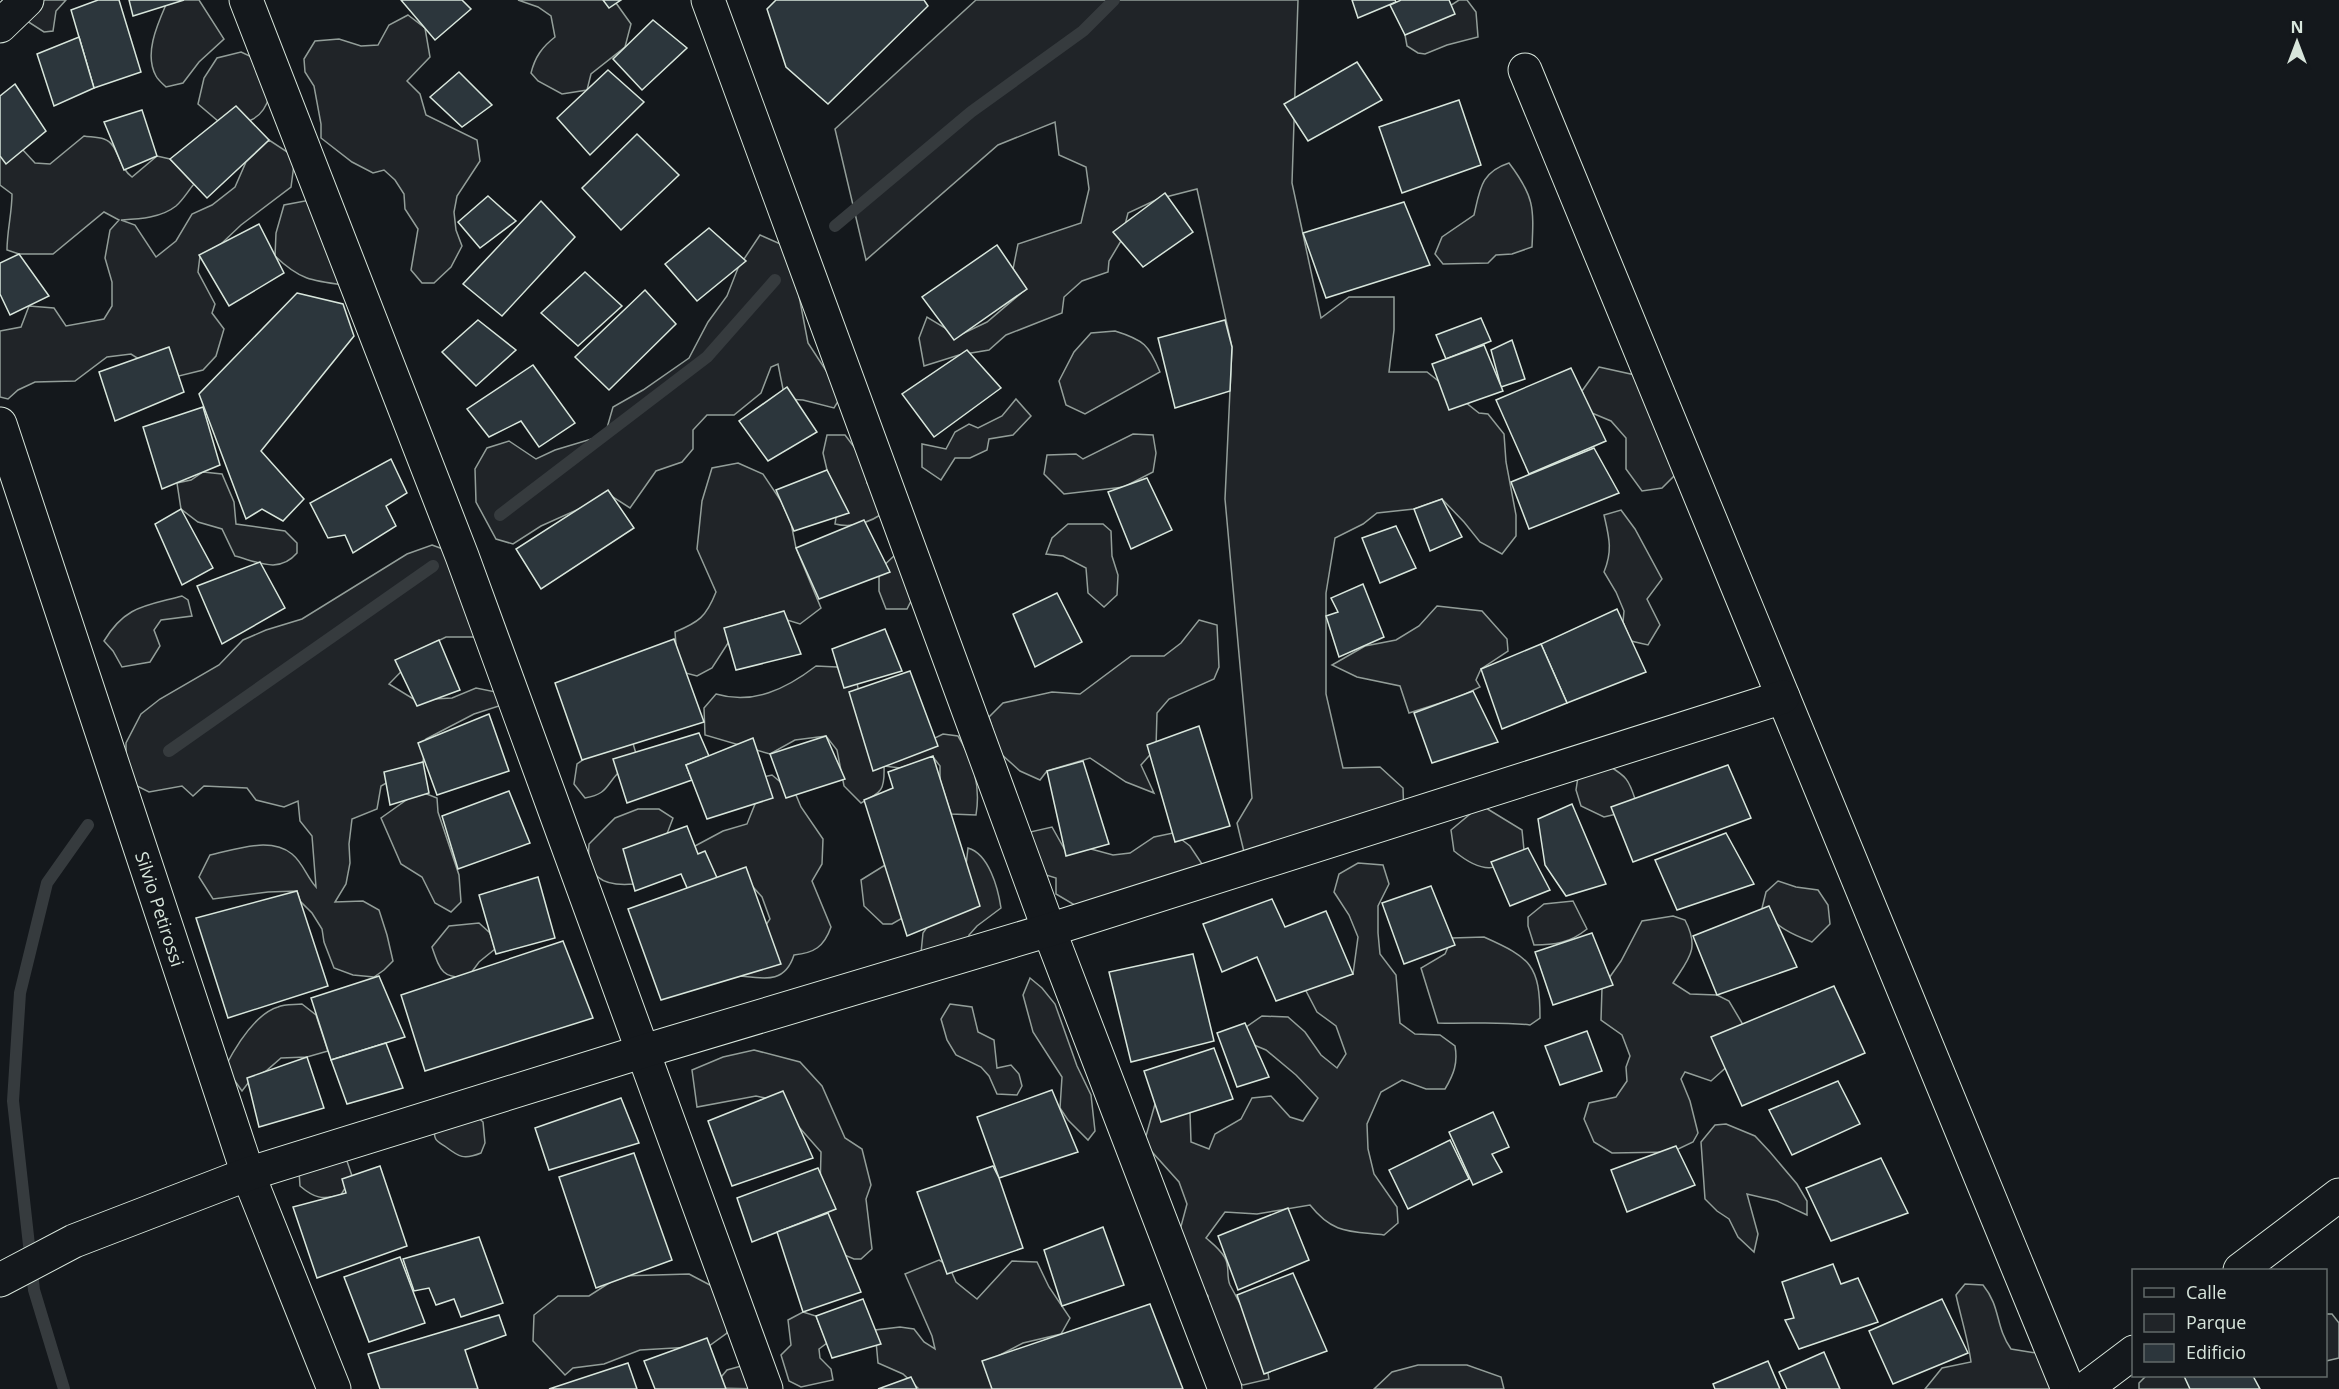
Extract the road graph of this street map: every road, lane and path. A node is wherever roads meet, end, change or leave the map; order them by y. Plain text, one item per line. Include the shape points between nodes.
1 (27, 0) edge
2 (246, 0) edge
3 (708, 0) edge
4 (0, 26) edge
5 (1525, 70) dead end
6 (0, 424) edge
7 (1783, 696) junction
8 (1049, 930) junction
9 (644, 1051) junction
10 (248, 1174) junction
11 (2339, 1195) edge
12 (2241, 1269) edge
13 (0, 1280) edge
14 (2132, 1353) edge
15 (334, 1389) edge
16 (766, 1389) edge
17 (1225, 1389) edge
18 (2068, 1389) edge
19 (2085, 1389) edge

1 - 4 street
2 - 9 street via 458,545
3 - 8 street
5 - 7 street
6 - 10 street, Silvio Petirossi
7 - 8 street
7 - 18 street
8 - 9 street
8 - 17 street
9 - 10 street
9 - 16 street
10 - 13 street via 74,1241
10 - 15 street, Silvio Petirossi
11 - 12 street
14 - 19 street

